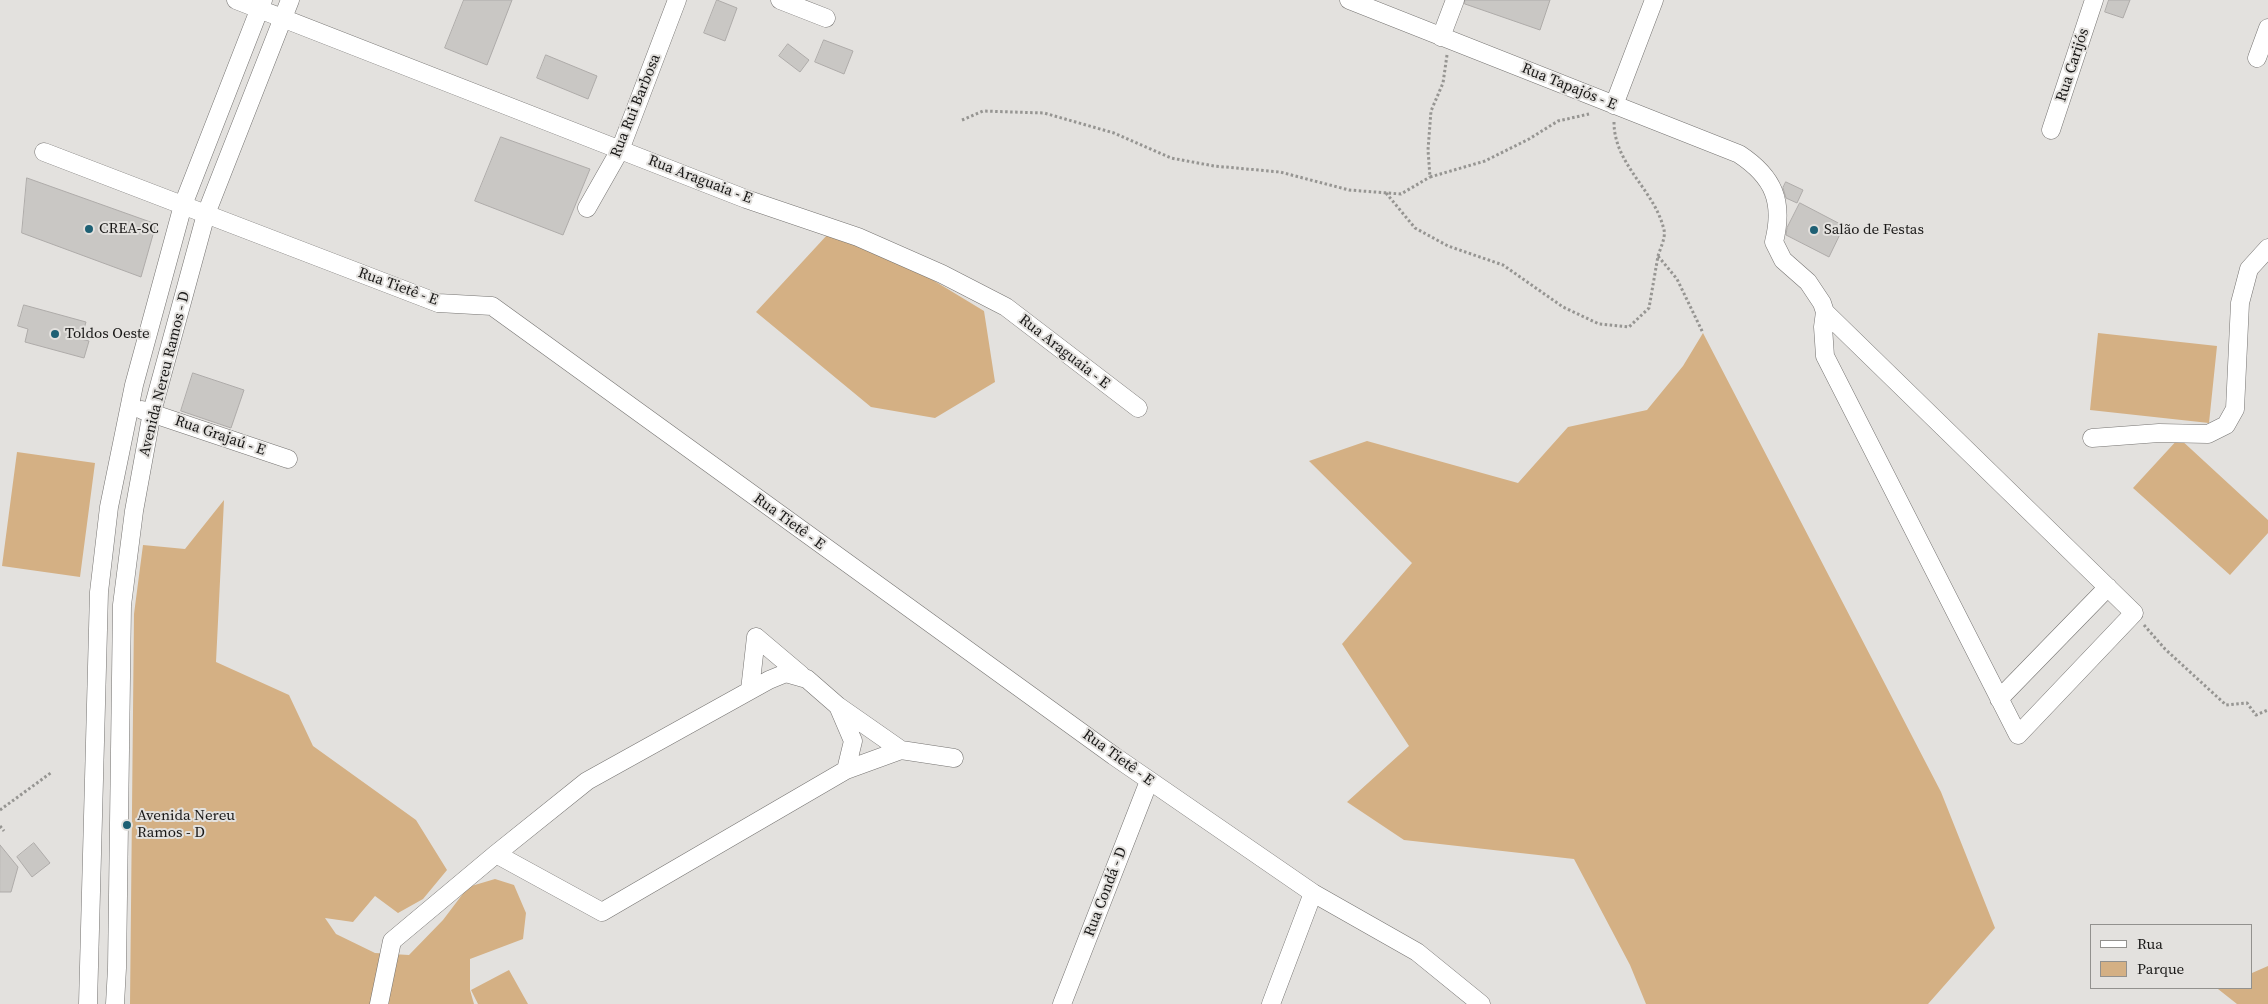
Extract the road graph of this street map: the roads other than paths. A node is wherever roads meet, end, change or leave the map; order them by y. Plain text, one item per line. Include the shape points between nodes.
1 (236, 0) edge
2 (290, 0) edge
3 (677, 0) edge
4 (780, 0) edge
5 (1348, 0) edge
6 (1455, 0) edge
7 (1654, 0) edge
8 (2094, 0) edge
9 (261, 4) edge
10 (282, 18) junction
11 (826, 18) dead end
12 (2268, 28) edge
13 (1445, 38) junction
14 (2256, 58) dead end
15 (1614, 105) junction
16 (2051, 130) dead end
17 (620, 150) junction
18 (44, 152) dead end
19 (183, 205) junction
20 (587, 208) dead end
21 (206, 214) junction
22 (2268, 248) edge
23 (1825, 312) junction
24 (129, 406) junction
25 (1138, 408) dead end
26 (152, 412) junction
27 (2092, 438) dead end
28 (288, 459) dead end
29 (2108, 586) junction
30 (807, 679) junction
31 (750, 690) junction
32 (2000, 699) junction
33 (838, 706) junction
34 (901, 750) junction
35 (954, 758) dead end
36 (846, 770) junction
37 (1149, 780) junction
38 (496, 854) junction
39 (1313, 893) junction
40 (1471, 1000) edge
41 (88, 1004) edge
42 (115, 1004) edge
43 (379, 1004) edge
44 (1062, 1004) edge
45 (1270, 1004) edge

1 - 9 street, Rua Araguaia - E
2 - 10 street, Avenida Nereu Ramos - D
3 - 17 street, Rua Rui Barbosa
4 - 11 street
5 - 13 street, Rua Tapajós - E
6 - 13 street
7 - 15 street
8 - 16 street, Rua Carijós
9 - 10 street, Rua Araguaia - E
9 - 19 street, Avenida Nereu Ramos - D
10 - 17 street, Rua Araguaia - E
10 - 21 street, Avenida Nereu Ramos - D
12 - 14 street
13 - 15 street, Rua Tapajós - E
15 - 23 street, Rua Tapajós - E via 1739,154 1758,169 1775,193 1779,220 1774,242 1783,260 1808,282
17 - 20 street, Rua Rui Barbosa
17 - 25 street, Rua Araguaia - E via 746,199 858,236 942,274 1006,306
18 - 19 street, Rua Tietê - E
19 - 21 street, Rua Tietê - E
19 - 24 street, Avenida Nereu Ramos - D
21 - 26 street, Avenida Nereu Ramos - D
21 - 37 street, Rua Tietê - E via 438,303 492,306
22 - 27 street via 2249,269 2242,295 2235,409 2226,425 2208,434 2159,432
23 - 29 street
23 - 32 street via 1825,356
24 - 26 street, Rua Grajaú - E
24 - 41 street, Avenida Nereu Ramos - D via 109,506 99,592
26 - 28 street, Rua Grajaú - E
26 - 42 street, Avenida Nereu Ramos - D via 134,511 122,605
29 - 32 street
29 - 32 street via 2134,612 2018,735
30 - 31 street via 786,673
30 - 31 street via 756,637
30 - 33 street
31 - 38 street via 587,781
33 - 34 street
33 - 36 street via 854,741
34 - 35 street
34 - 36 street
36 - 38 street via 602,912
37 - 39 street, Rua Tietê - E
37 - 44 street, Rua Condá - D
38 - 43 street via 392,941
39 - 40 street, Rua Tietê - E via 1416,952
39 - 45 street

